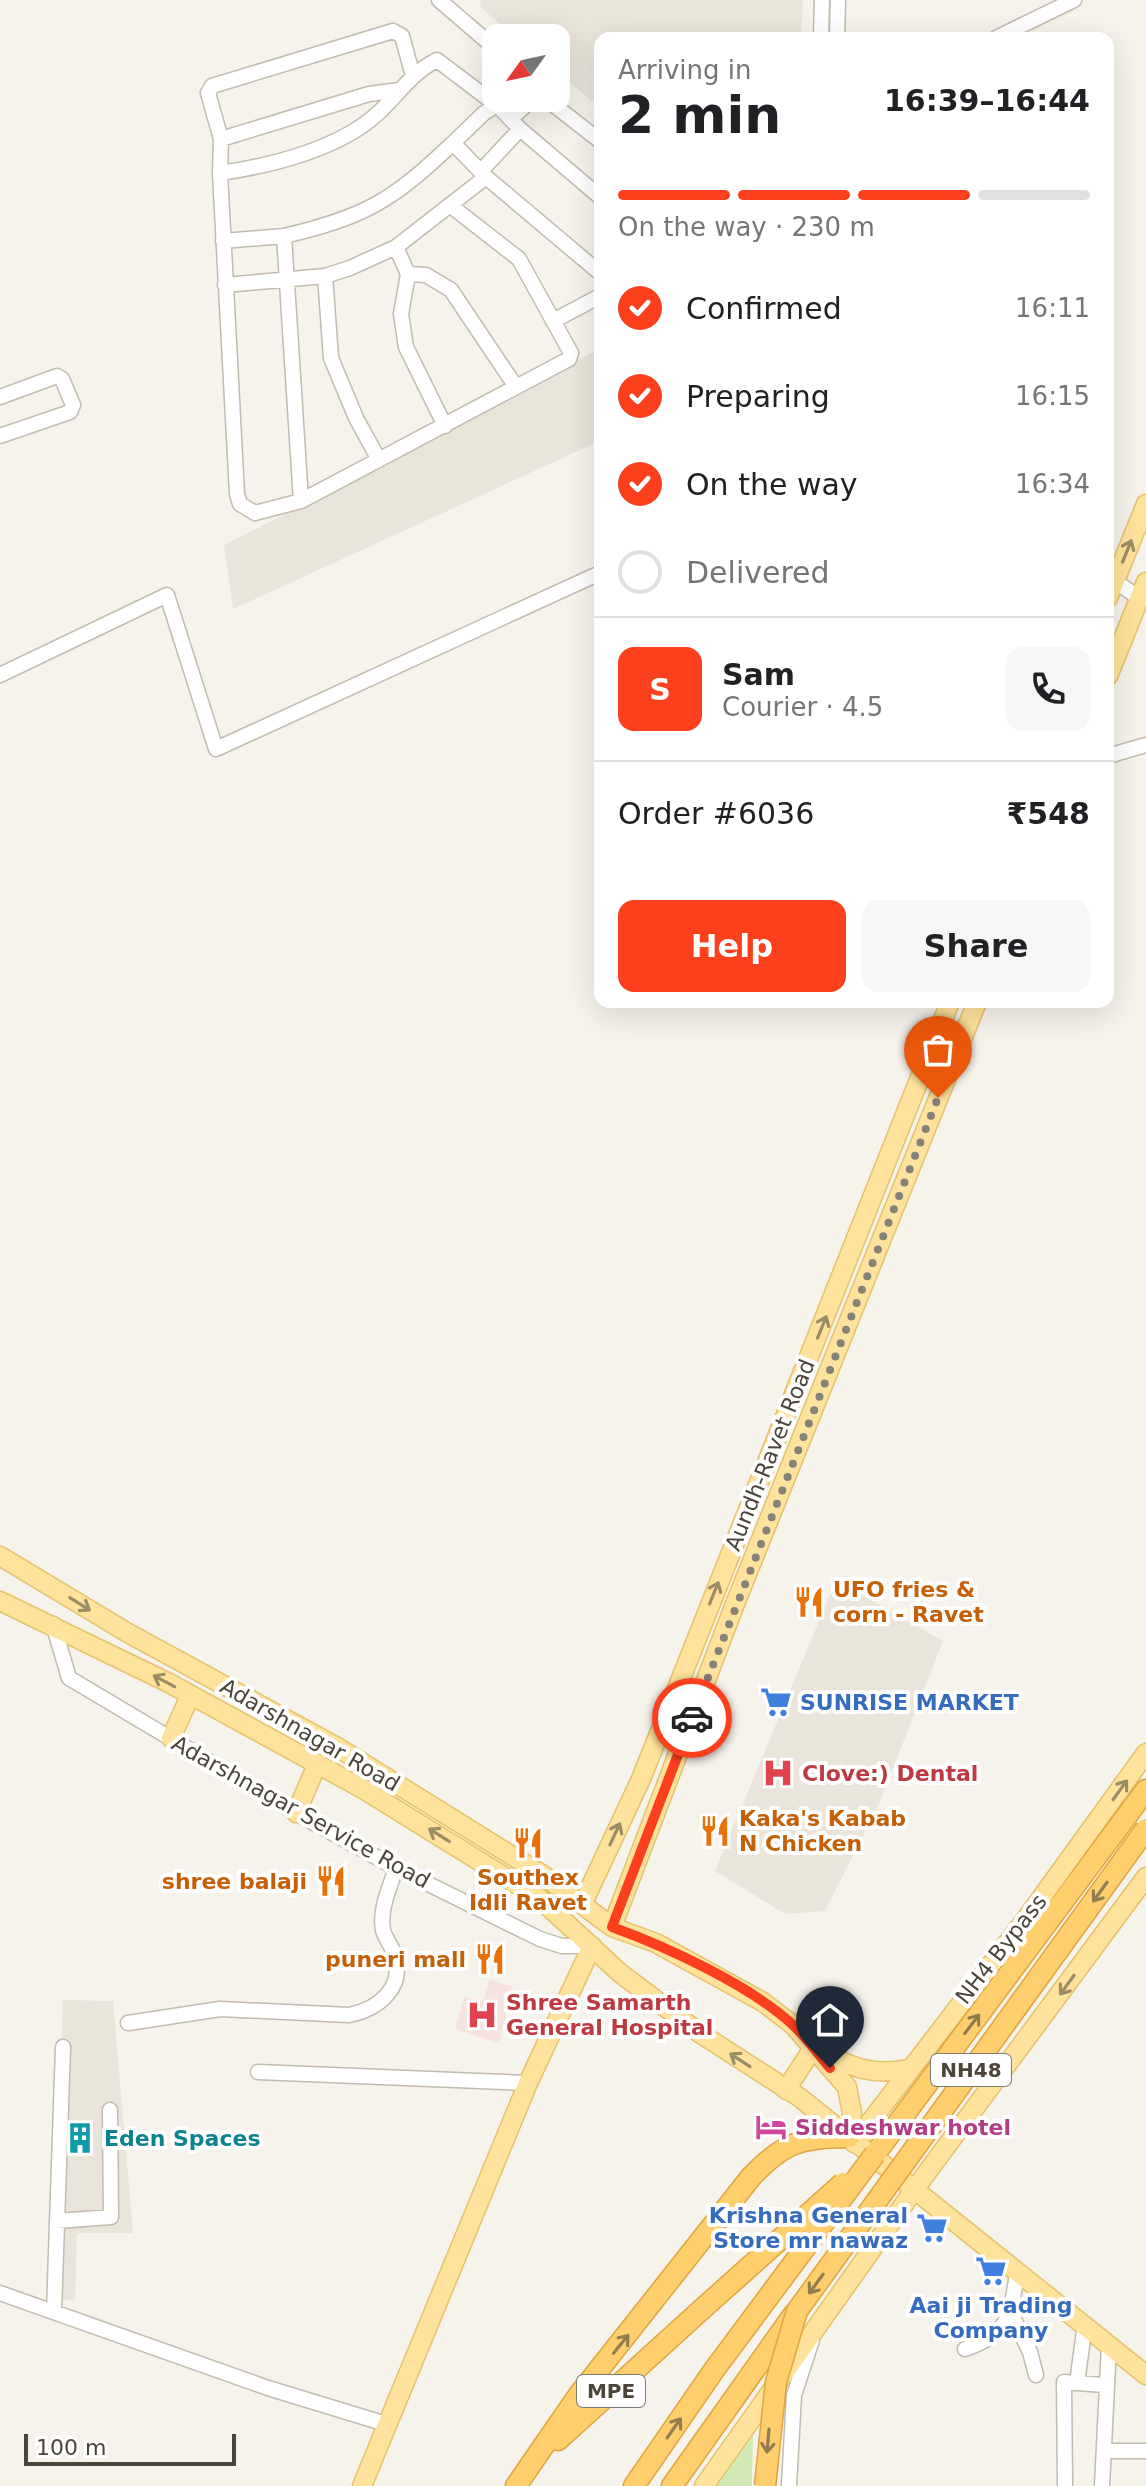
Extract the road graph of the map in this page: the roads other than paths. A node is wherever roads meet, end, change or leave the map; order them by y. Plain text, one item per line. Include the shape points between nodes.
1 (439, 0) edge
2 (822, 0) edge
3 (838, 0) edge
4 (1074, 0) edge
5 (821, 32) edge
6 (837, 32) edge
7 (1008, 32) edge
8 (482, 37) edge
9 (413, 76) junction
10 (482, 87) edge
11 (399, 90) junction
12 (486, 112) edge
13 (509, 112) edge
14 (524, 112) edge
15 (563, 112) edge
16 (516, 124) junction
17 (594, 136) edge
18 (221, 139) junction
19 (453, 143) junction
20 (220, 173) junction
21 (483, 174) junction
22 (594, 192) edge
23 (451, 206) junction
24 (284, 236) junction
25 (223, 241) junction
26 (396, 247) junction
27 (594, 268) edge
28 (408, 274) junction
29 (325, 276) junction
30 (288, 281) junction
31 (225, 285) junction
32 (594, 299) edge
33 (553, 321) junction
34 (516, 387) junction
35 (0, 397) edge
36 (445, 426) junction
37 (0, 436) edge
38 (379, 460) junction
39 (301, 501) junction
40 (1146, 504) edge
41 (594, 576) edge
42 (1114, 576) edge
43 (1114, 586) edge
44 (1143, 590) edge
45 (1114, 661) edge
46 (0, 675) edge
47 (1146, 745) edge
48 (1114, 754) edge
49 (948, 1008) edge
50 (975, 1008) edge
51 (0, 1556) edge
52 (0, 1601) edge
53 (53, 1624) junction
54 (190, 1696) junction
55 (171, 1738) junction
56 (1146, 1753) edge
57 (316, 1767) junction
58 (1146, 1790) edge
59 (296, 1813) junction
60 (1146, 1829) edge
61 (396, 1868) junction
62 (1146, 1877) edge
63 (582, 1905) junction
64 (612, 1927) junction
65 (592, 1946) junction
66 (128, 2023) dead end
67 (63, 2047) dead end
68 (813, 2048) junction
69 (908, 2069) junction
70 (258, 2072) dead end
71 (528, 2083) junction
72 (786, 2090) junction
73 (110, 2110) dead end
74 (851, 2140) junction
75 (875, 2154) junction
76 (914, 2190) junction
77 (57, 2221) junction
78 (1017, 2274) junction
79 (0, 2293) edge
80 (797, 2311) junction
81 (54, 2312) junction
82 (1011, 2313) junction
83 (1085, 2324) junction
84 (814, 2332) junction
85 (1109, 2345) junction
86 (965, 2349) dead end
87 (1036, 2375) dead end
88 (1146, 2375) edge
89 (1077, 2383) junction
90 (1104, 2385) junction
91 (386, 2424) junction
92 (1111, 2451) dead end
93 (1146, 2451) edge
94 (520, 2480) edge
95 (362, 2486) edge
96 (634, 2486) edge
97 (672, 2486) edge
98 (704, 2486) edge
99 (765, 2486) edge
100 (789, 2486) edge
101 (1065, 2486) edge
102 (1102, 2486) edge

1 - 8 street
2 - 5 street
3 - 6 street
4 - 7 street
9 - 10 street via 433,61 443,61
9 - 11 street
9 - 18 street via 402,36 393,31 212,86 208,93
11 - 18 street via 369,94
11 - 20 street via 376,115 333,140 288,160
12 - 19 street
13 - 16 street
14 - 16 street
15 - 17 street
16 - 21 street
16 - 22 street
18 - 20 street
19 - 21 street
19 - 24 street via 409,185 372,209
20 - 25 street
21 - 23 street
21 - 27 street
23 - 26 street
23 - 33 street via 514,253
24 - 25 street
24 - 30 street
25 - 31 street
26 - 28 street
26 - 29 street
28 - 34 street via 426,275 451,290
28 - 36 street via 401,314 406,347
29 - 30 street
29 - 38 street via 331,358
30 - 31 street
30 - 39 street
31 - 39 street via 240,504 255,513
32 - 33 street
33 - 34 street via 571,358
34 - 36 street
35 - 37 street via 57,376 73,405 70,412
36 - 38 street
38 - 39 street
42 -> 40 main road
41 - 46 street via 216,749 167,595
43 - 44 street
44 - 45 main road
47 - 48 street
63 -> 49 main road, Aundh-Ravet Road via 641,1779
50 - 64 main road, Aundh-Ravet Road via 735,1604
51 -> 63 main road, Adarshnagar Road via 337,1747 543,1875
52 - 53 main road, Adarshnagar Road
54 -> 53 main road, Adarshnagar Road
53 - 55 street, Adarshnagar Service Road via 69,1678
54 - 55 main road
54 - 57 main road, Adarshnagar Road
55 - 59 street, Adarshnagar Service Road
69 -> 56 main road, NH4 Bypass via 1026,1919
57 - 59 main road
65 -> 57 main road, Adarshnagar Road via 539,1898 423,1825
75 -> 58 highway, NH48
59 - 61 street, Adarshnagar Service Road
60 -> 80 highway, NH48, bridge
61 - 65 street, Adarshnagar Service Road via 540,1939 562,1946
61 - 66 street via 383,1912 383,1931 395,1956 394,1985 368,2011 349,2015 220,2009
62 -> 76 main road
63 - 64 main road, Adarshnagar Road
64 - 68 main road via 656,1943 763,2002
65 - 71 main road
72 -> 65 main road, Adarshnagar Road via 701,2034
67 - 77 street
68 - 69 main road via 856,2069 883,2074
68 - 72 main road
68 - 74 main road via 847,2087
69 - 74 main road, NH4 Bypass
70 - 71 street
71 - 91 main road
72 - 74 main road, Adarshnagar Road
73 - 77 street via 111,2217
74 - 76 main road, Adarshnagar Road
94 -> 74 highway via 578,2396 751,2177 785,2147 809,2137
75 - 94 highway, MPE, bridge
96 -> 75 highway, NH48, bridge
76 - 78 main road, Adarshnagar Road
76 - 84 main road
77 - 81 street
78 - 82 street
78 - 83 main road, Adarshnagar Road
79 - 81 street
80 - 97 highway, NH48
80 -> 99 highway, bridge via 776,2382
81 - 91 street
82 - 86 street via 999,2333
82 - 87 street
83 - 85 main road, Adarshnagar Road
83 - 89 street
84 - 98 main road
84 - 100 street via 794,2395
85 - 88 main road, Adarshnagar Road
85 - 90 street
89 - 90 street
89 - 101 street via 1064,2382
90 - 102 street
91 - 95 main road
92 - 93 street

